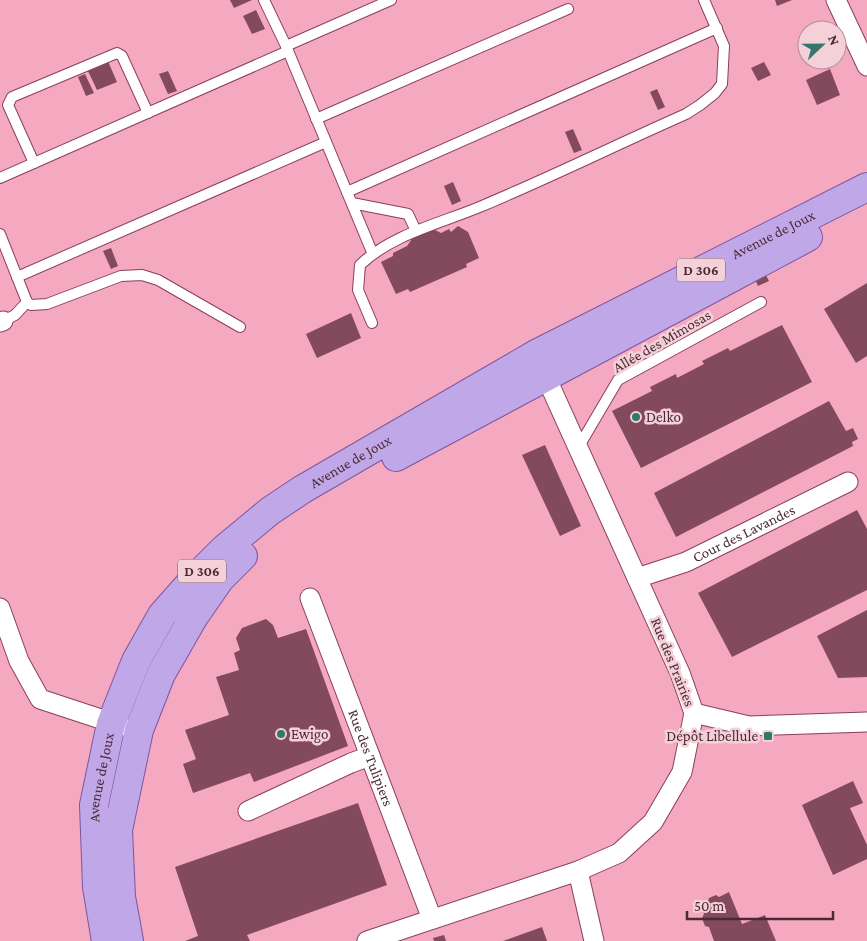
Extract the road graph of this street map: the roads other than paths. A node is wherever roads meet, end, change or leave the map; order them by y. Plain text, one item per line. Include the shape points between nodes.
1 (264, 0) edge
2 (391, 0) edge
3 (704, 0) edge
4 (836, 0) edge
5 (568, 9) dead end
6 (717, 28) junction
7 (286, 48) junction
8 (867, 66) edge
9 (148, 113) junction
10 (316, 119) junction
11 (326, 142) junction
12 (34, 163) junction
13 (0, 178) edge
14 (867, 187) edge
15 (347, 192) junction
16 (352, 203) junction
17 (867, 206) edge
18 (416, 232) junction
19 (0, 234) edge
20 (372, 252) junction
21 (17, 277) junction
22 (27, 302) junction
23 (761, 302) dead end
24 (1, 322) edge
25 (372, 324) dead end
26 (240, 327) dead end
27 (541, 365) junction
28 (578, 448) junction
29 (848, 482) dead end
30 (637, 578) junction
31 (310, 598) dead end
32 (0, 608) edge
33 (694, 713) junction
34 (867, 722) edge
35 (111, 724) junction
36 (139, 730) junction
37 (370, 756) junction
38 (248, 811) dead end
39 (578, 871) junction
40 (432, 919) junction
41 (106, 941) edge
42 (129, 941) edge
43 (366, 941) edge
44 (594, 941) edge

1 - 7 lane
2 - 7 lane
3 - 6 lane
4 - 8 street
5 - 10 lane
6 - 15 lane
6 - 18 lane via 724,46 722,84 700,105 481,207
7 - 9 lane
7 - 10 lane
9 - 12 lane
9 - 12 lane via 122,56 116,53 12,97 8,106
10 - 11 lane
11 - 15 lane
11 - 21 lane
12 - 13 lane
14 - 27 main road, Avenue de Joux / D 306
15 - 16 lane
16 - 18 lane via 408,214
16 - 20 lane
17 - 27 main road, Avenue de Joux / D 306
18 - 20 lane
19 - 21 lane
20 - 25 lane via 360,265 358,290
21 - 22 lane
22 - 24 lane via 15,315
22 - 26 lane via 31,305 47,304 121,276 142,275 158,280
23 - 28 lane, Allée des Mimosas via 618,380
27 - 28 street, Rue des Prairies
27 - 35 main road, Avenue de Joux / D 306 via 303,489 270,511 224,550 162,615 136,661
27 - 36 main road, Avenue de Joux / D 306 via 302,509 260,538 220,579 193,618 161,674
28 - 30 street, Rue des Prairies
29 - 30 street, Cour des Lavandes via 686,562
30 - 33 street, Rue des Prairies
31 - 37 street, Rue des Tulipiers
32 - 35 street via 19,661 40,699
33 - 34 street via 749,726
33 - 39 street, Rue des Prairies via 682,772 654,822 619,853
35 - 36 street
35 - 41 main road, Avenue de Joux / D 306 via 94,805 97,887
36 - 42 main road, Avenue de Joux / D 306 via 118,830 121,897
37 - 38 street
37 - 40 street, Rue des Tulipiers
39 - 40 street, Rue des Prairies
39 - 44 street
40 - 43 street, Rue des Prairies

